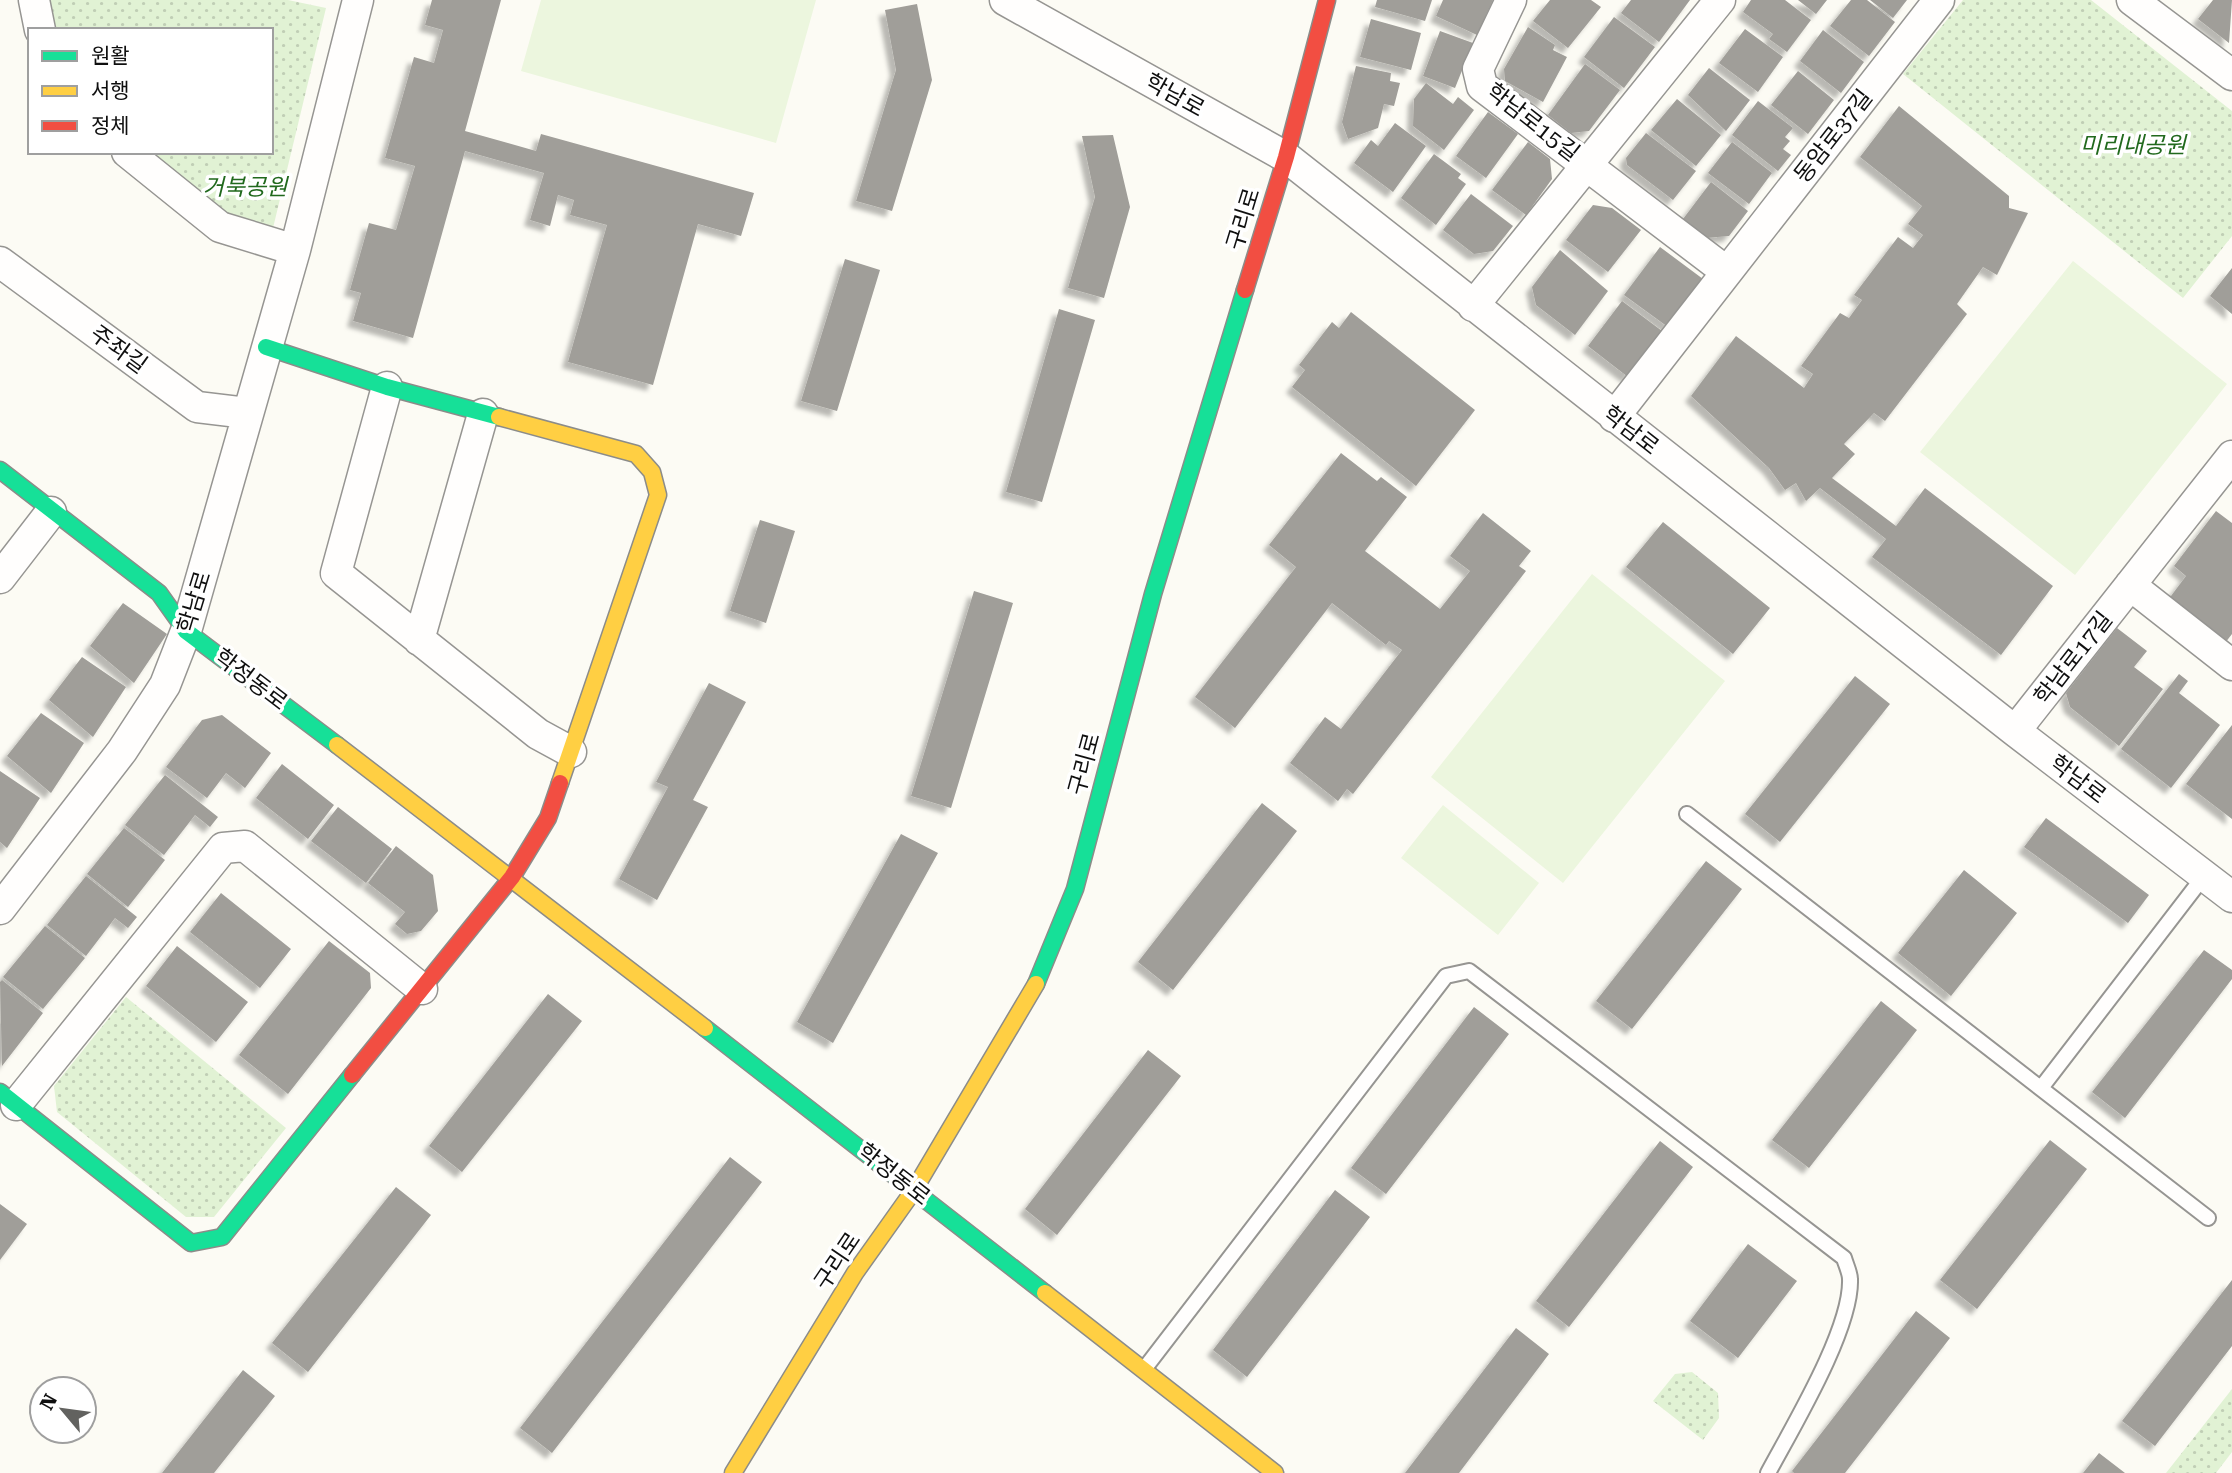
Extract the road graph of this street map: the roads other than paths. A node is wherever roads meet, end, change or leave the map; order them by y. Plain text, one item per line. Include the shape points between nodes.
1 (34, 0) edge
2 (358, 0) edge
3 (1006, 0) edge
4 (1327, 0) edge
5 (1511, 0) edge
6 (1720, 0) edge
7 (1939, 0) edge
8 (2132, 0) edge
9 (40, 28) edge
10 (2232, 75) edge
11 (130, 154) edge
12 (1286, 157) junction
13 (1588, 166) junction
14 (295, 250) junction
15 (0, 262) edge
16 (1727, 272) junction
17 (1473, 306) junction
18 (266, 347) junction
19 (387, 387) junction
20 (247, 413) junction
21 (484, 414) junction
22 (1614, 417) junction
23 (2228, 469) edge
24 (0, 470) edge
25 (51, 512) junction
26 (0, 578) edge
27 (2130, 585) junction
28 (186, 631) junction
29 (419, 640) junction
30 (2232, 665) edge
31 (2015, 731) junction
32 (571, 752) junction
33 (1687, 814) dead end
34 (2204, 876) junction
35 (512, 877) junction
36 (5, 890) edge
37 (2232, 897) edge
38 (422, 989) junction
39 (2041, 1088) junction
40 (8, 1098) edge
41 (914, 1190) junction
42 (2208, 1218) dead end
43 (1143, 1370) junction
44 (733, 1473) edge
45 (1275, 1473) edge
46 (1768, 1473) edge

1 - 9 street
2 - 14 street, 학남로
3 - 12 street, 학남로
4 - 12 street, 구리로
5 - 13 street, 학남로15길 via 1478,69 1482,86
6 - 13 street, 학남로15길
7 - 16 street, 동암로37길
8 - 10 street
11 - 14 street via 220,226
12 - 17 street, 학남로
12 - 41 street, 구리로 via 1153,594 1075,889 1033,991
13 - 16 street
13 - 17 street, 학남로15길
14 - 18 street, 학남로
15 - 20 street, 주좌길 via 197,407
16 - 22 street, 동암로37길
17 - 22 street, 학남로
18 - 19 street
18 - 20 street, 학남로
19 - 21 street
19 - 29 street via 336,573
20 - 28 street, 학남로
21 - 29 street
21 - 32 street via 636,454 652,472 658,495
22 - 31 street, 학남로
23 - 27 street, 학남로17길
24 - 25 street, 학정동로
25 - 26 street
25 - 28 street, 학정동로 via 159,593
27 - 30 street
27 - 31 street, 학남로17길
28 - 35 street, 학정동로
28 - 36 street, 학남로 via 165,685 129,740
29 - 32 street via 538,733
31 - 34 street, 학남로
32 - 35 street via 548,818
33 - 39 lane
34 - 37 street, 학남로
34 - 39 lane
35 - 38 street
35 - 41 street, 학정동로
38 - 40 street via 245,846 223,848
38 - 40 street via 222,1237 191,1243
39 - 42 lane
41 - 43 street, 학정동로
41 - 44 street, 구리로 via 855,1273
43 - 45 street, 학정동로
43 - 46 lane via 1447,976 1469,971 1844,1258 1850,1278 1846,1305 1824,1367

